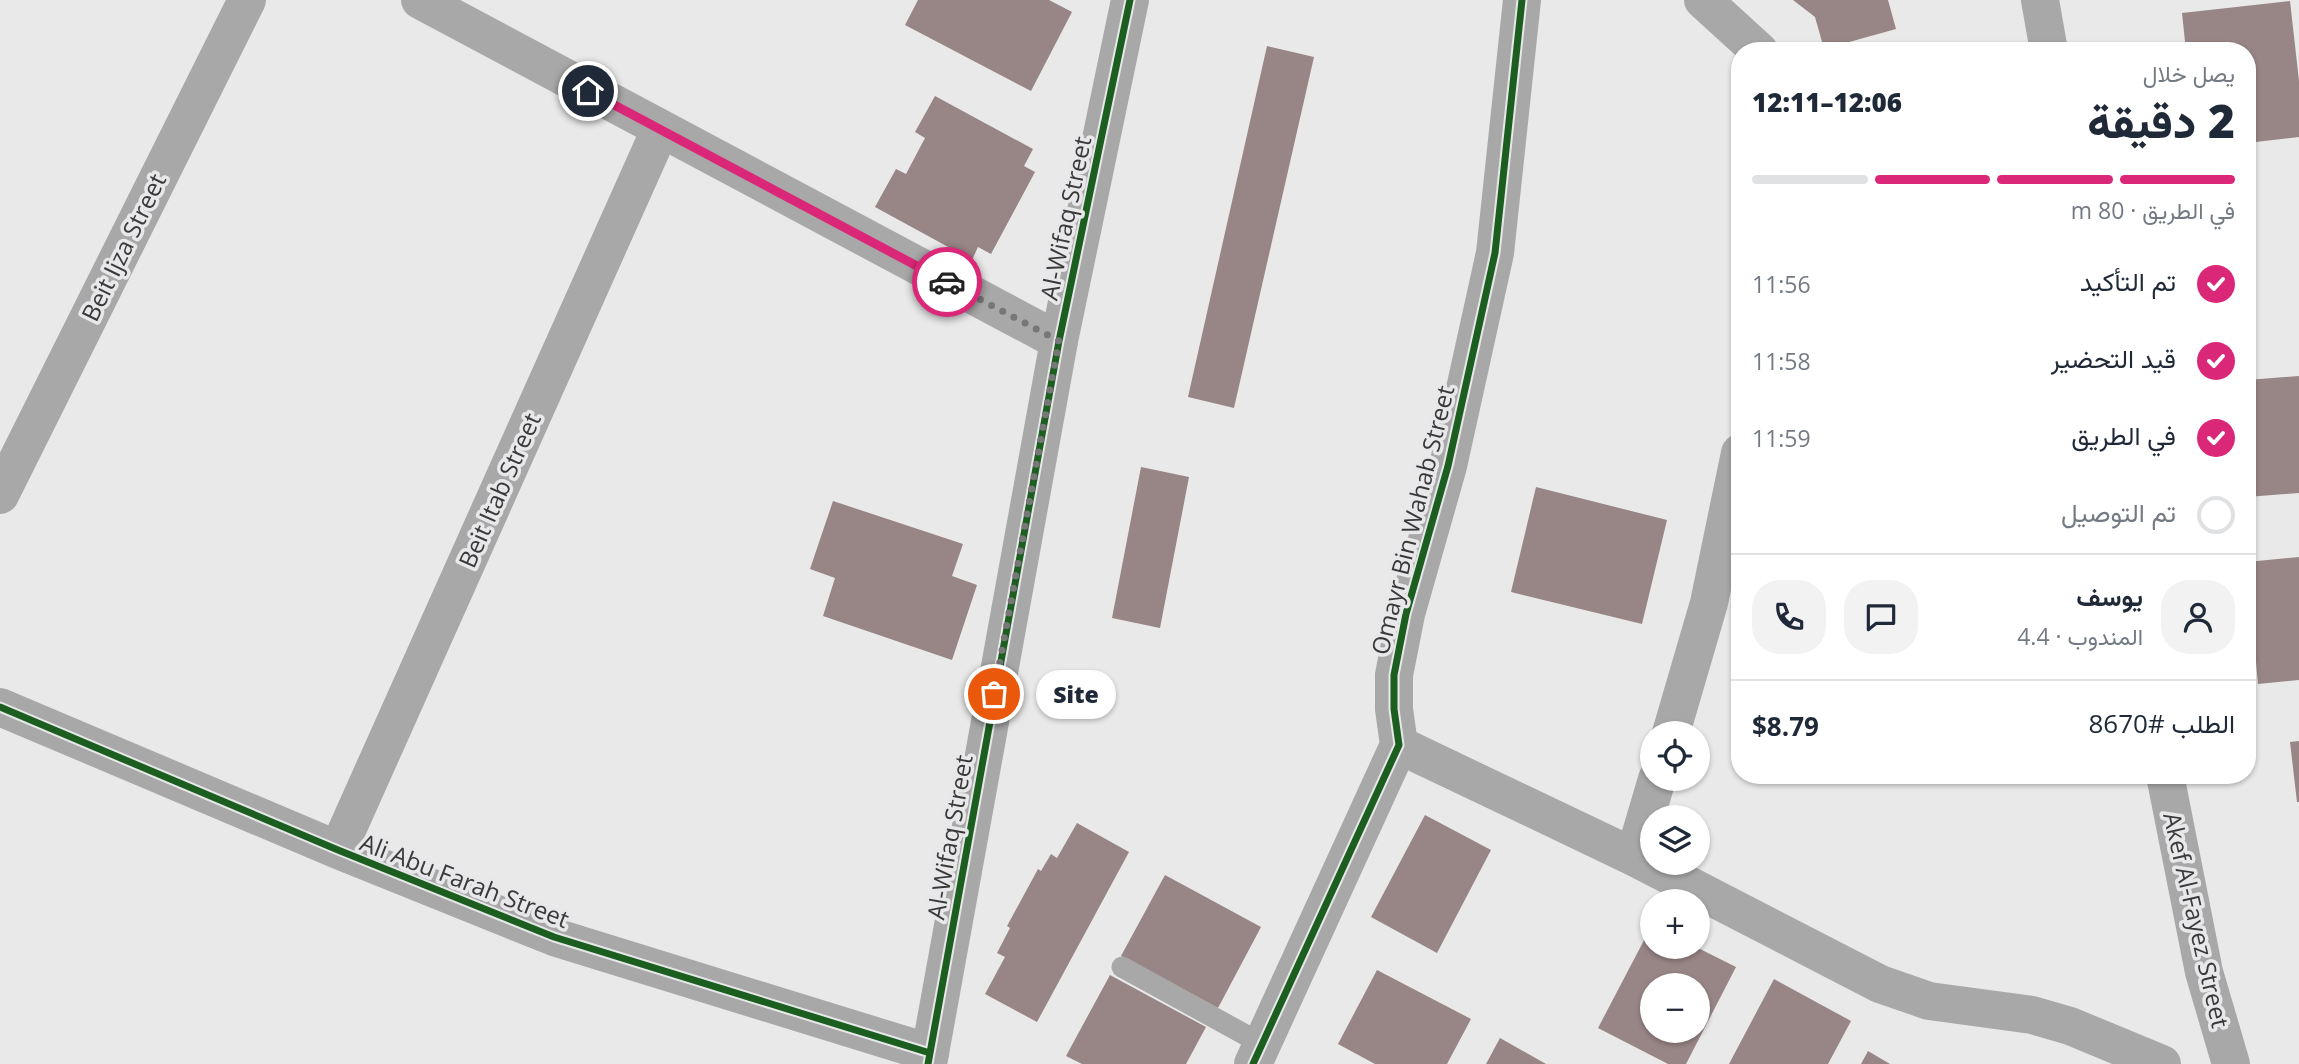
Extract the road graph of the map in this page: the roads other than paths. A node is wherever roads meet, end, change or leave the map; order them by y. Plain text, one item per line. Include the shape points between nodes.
1 (247, 0) edge
2 (420, 0) edge
3 (1130, 0) edge
4 (1522, 0) edge
5 (1703, 0) edge
6 (2040, 0) edge
7 (1749, 42) edge
8 (2047, 42) edge
9 (660, 130) junction
10 (1059, 341) junction
11 (0, 495) edge
12 (1731, 497) edge
13 (0, 707) edge
14 (1675, 721) edge
15 (1399, 745) junction
16 (2167, 784) edge
17 (1653, 791) edge
18 (338, 850) junction
19 (1634, 857) junction
20 (1122, 967) dead end
21 (1258, 1054) edge
22 (929, 1058) edge
23 (2162, 1064) edge
24 (2231, 1064) edge

1 - 11 street, Beit Ijza Street
2 - 9 street
3 - 10 street, Al-Wifaq Street
4 - 15 street, Omayr Bin Wahab Street via 1495,253 1448,466 1406,614 1394,675
5 - 7 street
6 - 8 street
9 - 10 street
9 - 18 street, Beit Itab Street
10 - 22 street, Al-Wifaq Street
12 - 14 street via 1709,603
13 - 18 street, Ali Abu Farah Street
15 - 19 street
15 - 21 street
16 - 24 street, Akef Al-Fayez Street via 2204,972
17 - 19 street
18 - 22 street, Ali Abu Farah Street via 554,937
19 - 23 street via 1880,984 1929,1001 2032,1015
20 - 21 lane

